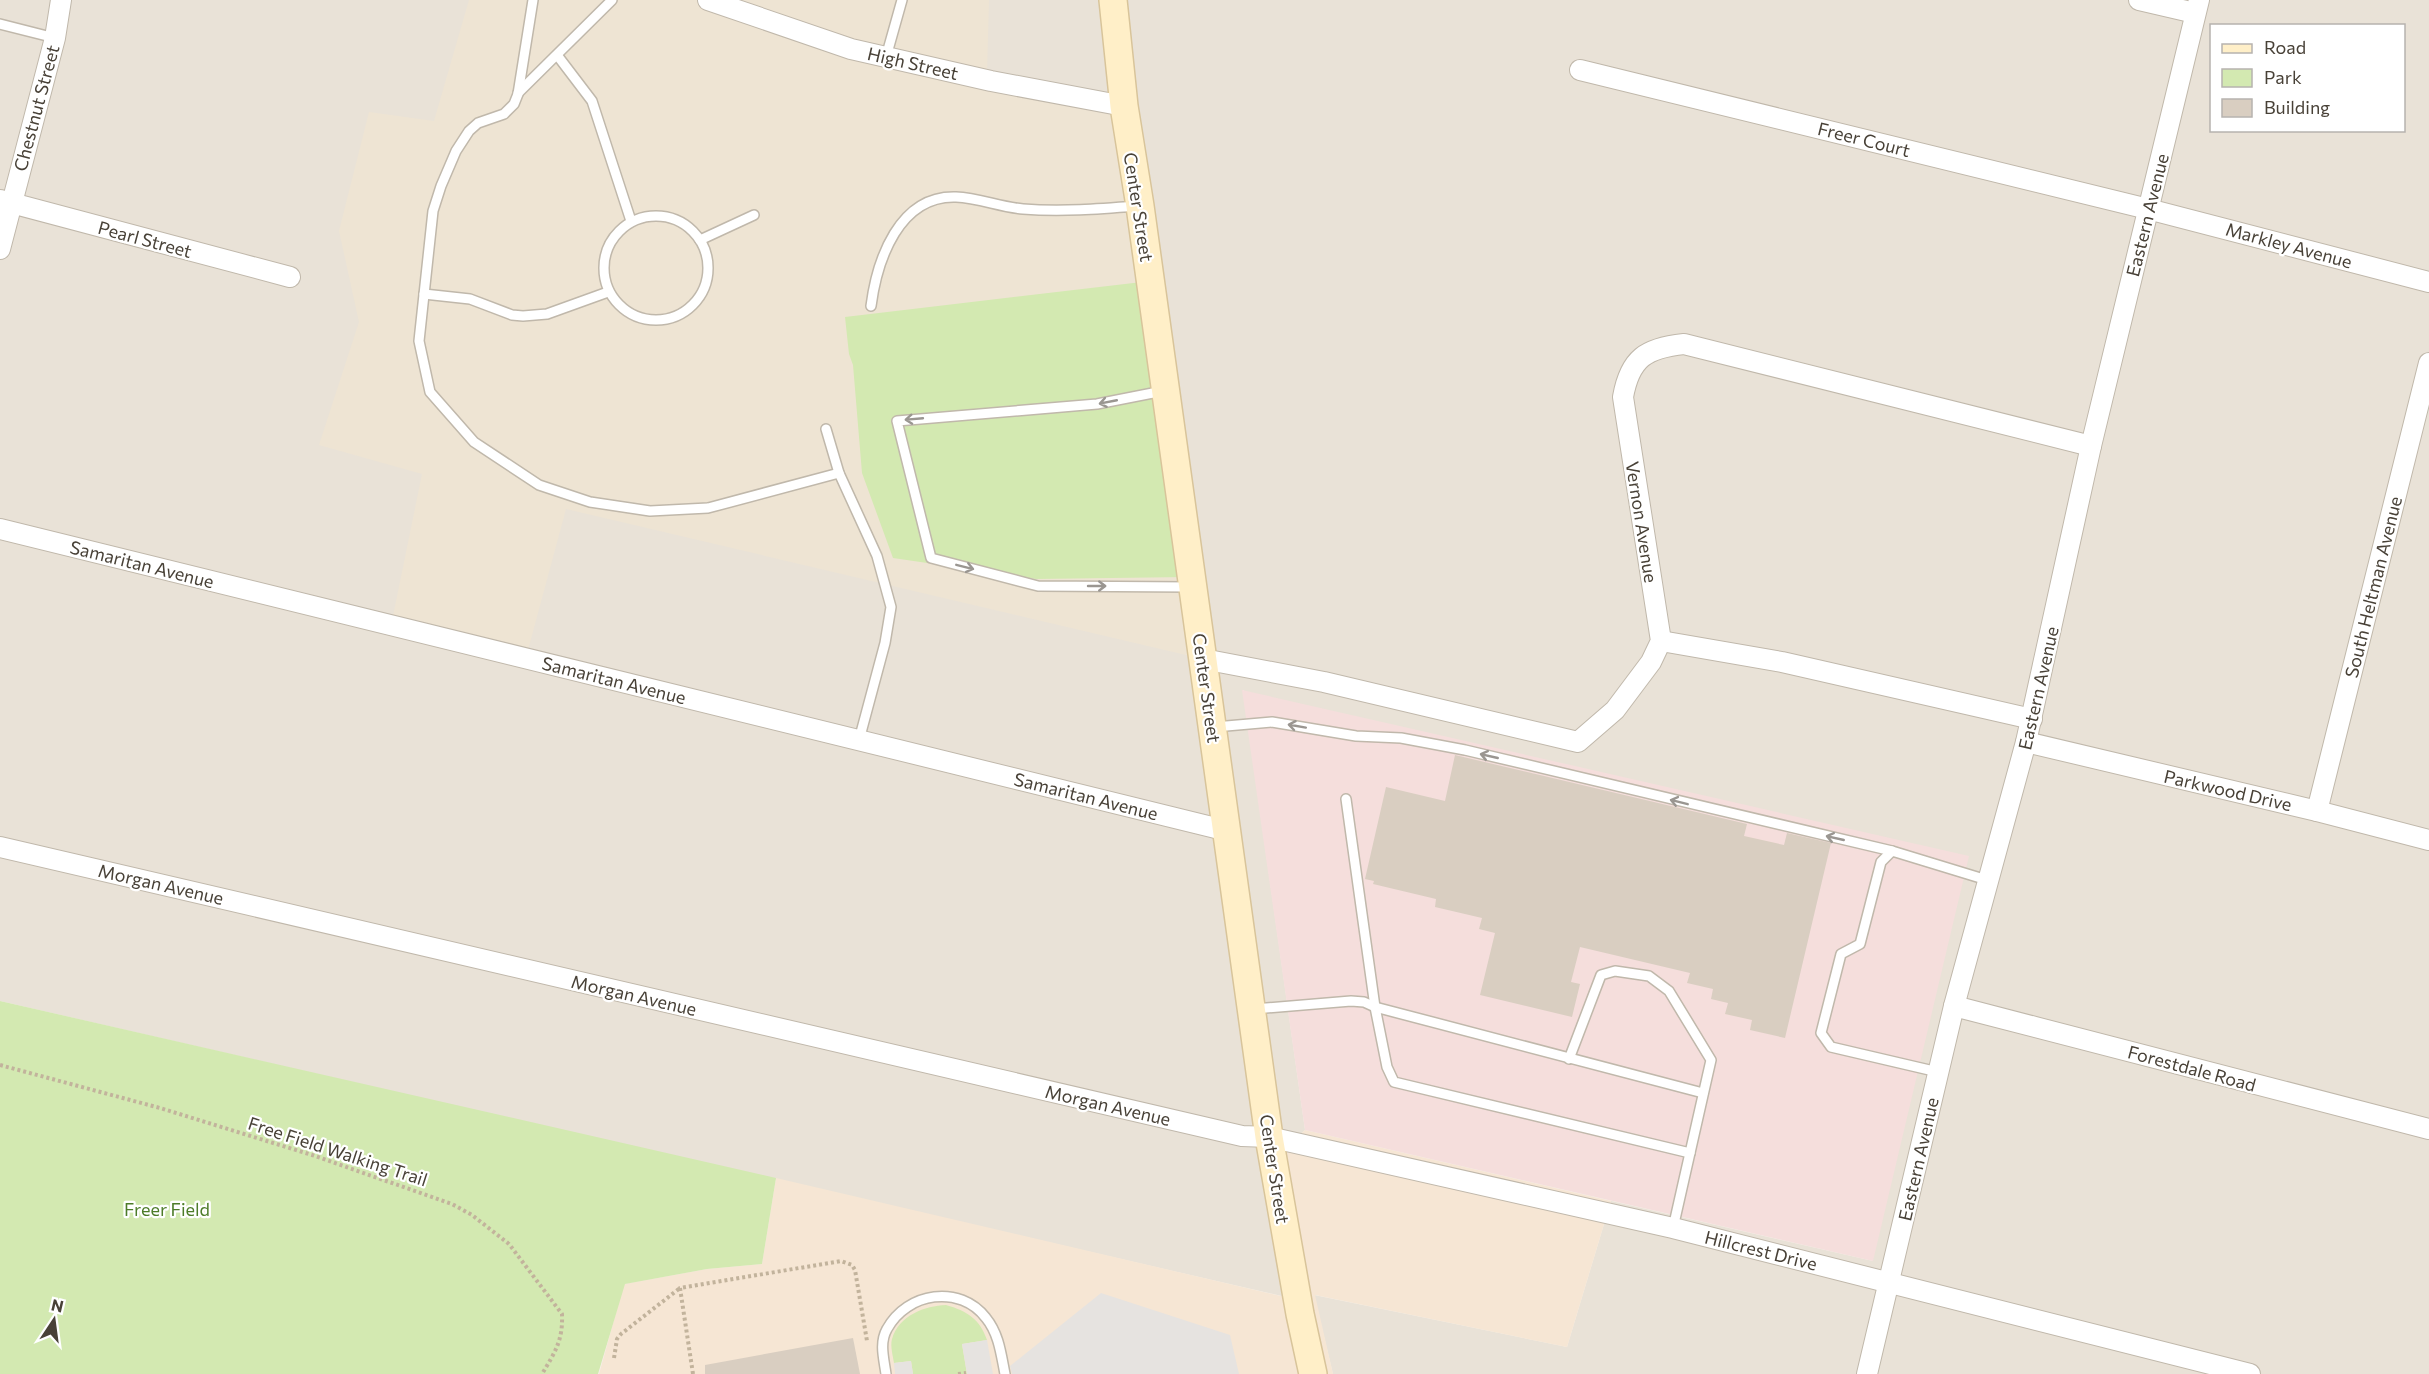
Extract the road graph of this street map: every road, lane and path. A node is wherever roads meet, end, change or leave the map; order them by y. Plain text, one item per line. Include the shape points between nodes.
1 (62, 0) edge
2 (534, 0) edge
3 (612, 0) edge
4 (708, 0) edge
5 (1113, 0) edge
6 (2139, 0) edge
7 (900, 1) edge
8 (2197, 6) edge
9 (0, 24) edge
10 (55, 38) junction
11 (557, 55) junction
12 (886, 57) junction
13 (1580, 70) dead end
14 (518, 94) junction
15 (1124, 106) junction
16 (6, 202) edge
17 (1140, 206) junction
18 (2148, 209) junction
19 (754, 215) dead end
20 (631, 221) junction
21 (700, 240) junction
22 (0, 249) edge
23 (290, 277) dead end
24 (2429, 282) edge
25 (608, 292) junction
26 (424, 294) junction
27 (871, 306) dead end
28 (2429, 363) edge
29 (1166, 390) junction
30 (826, 429) dead end
31 (2091, 446) junction
32 (839, 473) junction
33 (0, 529) edge
34 (1193, 587) junction
35 (1661, 642) junction
36 (1203, 659) junction
37 (2031, 719) junction
38 (1213, 727) junction
39 (859, 740) junction
40 (2026, 742) junction
41 (1346, 799) dead end
42 (2317, 811) junction
43 (1228, 831) junction
44 (2429, 840) edge
45 (0, 847) edge
46 (1892, 851) junction
47 (1987, 880) junction
48 (1954, 1006) junction
49 (1375, 1007) junction
50 (1252, 1009) junction
51 (1569, 1059) junction
52 (0, 1065) edge
53 (1938, 1072) junction
54 (1703, 1093) junction
55 (2429, 1129) edge
56 (1269, 1137) junction
57 (1690, 1153) junction
58 (1673, 1228) junction
59 (1890, 1281) junction
60 (680, 1288) junction
61 (868, 1351) dead end
62 (614, 1358) dead end
63 (966, 1373) edge
64 (542, 1374) edge
65 (693, 1374) edge
66 (886, 1374) edge
67 (958, 1374) edge
68 (1005, 1374) edge
69 (1313, 1374) edge
70 (1867, 1374) edge
71 (2250, 1374) edge

1 - 10 street, Chestnut Street
2 - 14 lane
3 - 11 lane
4 - 12 street, High Street via 851,49
5 - 15 main road, Center Street
6 - 8 street
7 - 12 lane
8 - 18 street, Eastern Avenue
9 - 10 lane
10 - 16 street, Chestnut Street
11 - 14 lane
11 - 20 lane via 592,101
12 - 15 street, High Street
13 - 18 street, Freer Court
14 - 26 lane via 504,114 478,123 456,151 433,211
15 - 17 main road, Center Street
16 - 22 street, Chestnut Street
16 - 23 street, Pearl Street
17 - 27 lane via 1071,211 1021,209 955,197 932,201 899,226 875,276
17 - 29 main road, Center Street
18 - 24 street, Markley Avenue
18 - 31 street, Eastern Avenue
19 - 21 lane
20 - 21 lane via 655,215 669,217 689,227
20 - 25 lane via 614,235 605,250 602,271
21 - 25 lane via 709,270 703,292 680,316 666,320 632,316
25 - 26 lane via 547,314 523,316 470,299
26 - 32 lane via 419,341 430,392 474,442 539,485 590,502 650,511 708,508
28 - 42 street, South Heltman Avenue
29 - 34 main road, Center Street
29 -> 34 lane via 1097,404 897,421 931,558 1038,586
30 - 32 lane
31 - 35 street, Vernon Avenue via 1684,344 1652,350 1626,377 1623,397
31 - 37 street, Eastern Avenue
32 - 39 lane via 877,556 891,607
33 - 39 street, Samaritan Avenue
34 - 36 main road, Center Street
35 - 36 street via 1615,711 1578,742 1324,682
35 - 37 street via 1782,662
36 - 38 main road, Center Street
37 - 40 street, Eastern Avenue
38 - 43 main road, Center Street
46 -> 38 lane via 1401,738 1356,736 1272,722
39 - 43 street, Samaritan Avenue
40 - 42 street, Parkwood Drive
40 - 47 street, Eastern Avenue
41 - 49 lane
42 - 44 street, Parkwood Drive
43 - 50 main road, Center Street
45 - 56 street, Morgan Avenue via 1242,1136
46 - 47 lane
46 - 53 lane via 1881,862 1860,944 1841,954 1821,1032 1831,1047
47 - 48 street, Eastern Avenue
48 - 53 street, Eastern Avenue
48 - 55 street, Forestdale Road
49 - 50 lane via 1351,1001
49 - 51 lane
49 - 57 lane via 1387,1067 1394,1082
50 - 56 main road, Center Street
51 - 54 lane
51 - 54 lane via 1601,975 1615,971 1649,976 1669,991 1711,1059
52 - 64 path, Free Field Walking Trail via 160,1108 312,1155 462,1209 508,1244 562,1314 559,1348
53 - 59 street, Eastern Avenue
54 - 57 lane
56 - 58 street, Hillcrest Drive
56 - 69 main road, Center Street
57 - 58 lane
58 - 59 street, Hillcrest Drive
59 - 70 street, Eastern Avenue
59 - 71 street, Hillcrest Drive
60 - 61 path via 847,1262 855,1270
60 - 62 path via 617,1338
60 - 65 path
63 - 67 path
66 - 68 lane via 882,1347 886,1330 898,1313 932,1296 973,1304 987,1318 997,1336

